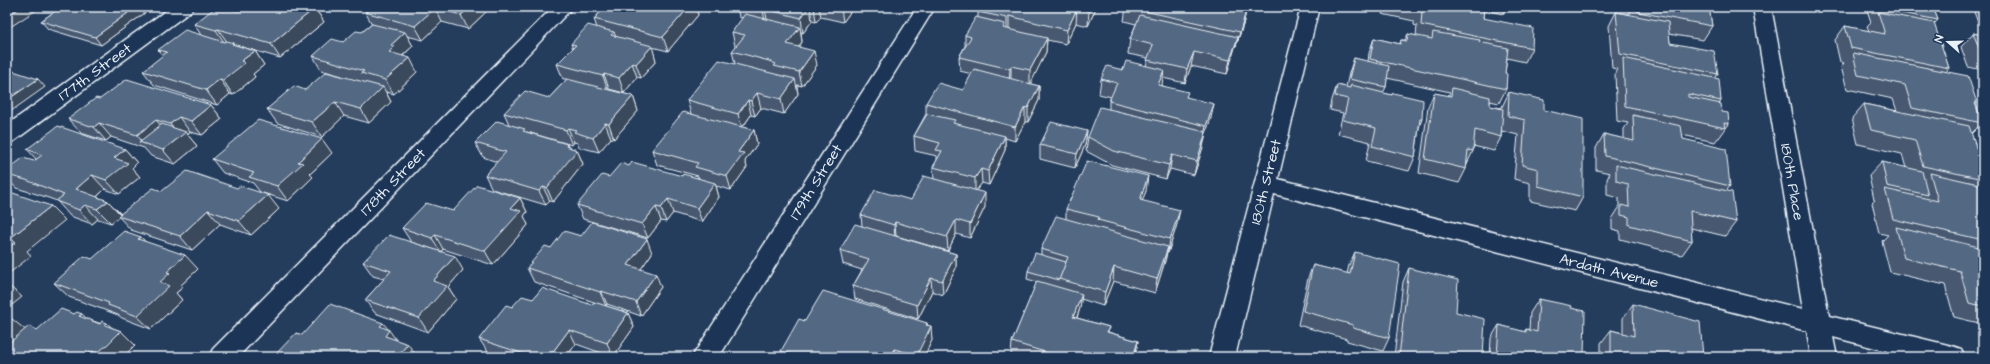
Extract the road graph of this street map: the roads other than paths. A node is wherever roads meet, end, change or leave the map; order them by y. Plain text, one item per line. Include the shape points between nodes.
1 (184, 7) edge
2 (564, 7) edge
3 (926, 7) edge
4 (1310, 7) edge
5 (1762, 7) edge
6 (7, 136) edge
7 (1266, 184) junction
8 (1817, 323) junction
9 (222, 357) edge
10 (705, 357) edge
11 (1222, 357) edge
12 (1824, 357) edge
13 (1952, 357) edge

1 - 6 street, 177th Street
2 - 9 street, 178th Street
3 - 10 street, 179th Street
4 - 7 street, 180th Street
5 - 8 street, 180th Place
7 - 8 street, Ardath Avenue
7 - 11 street, 180th Street
8 - 12 street, 180th Place
8 - 13 street, Ardath Avenue

